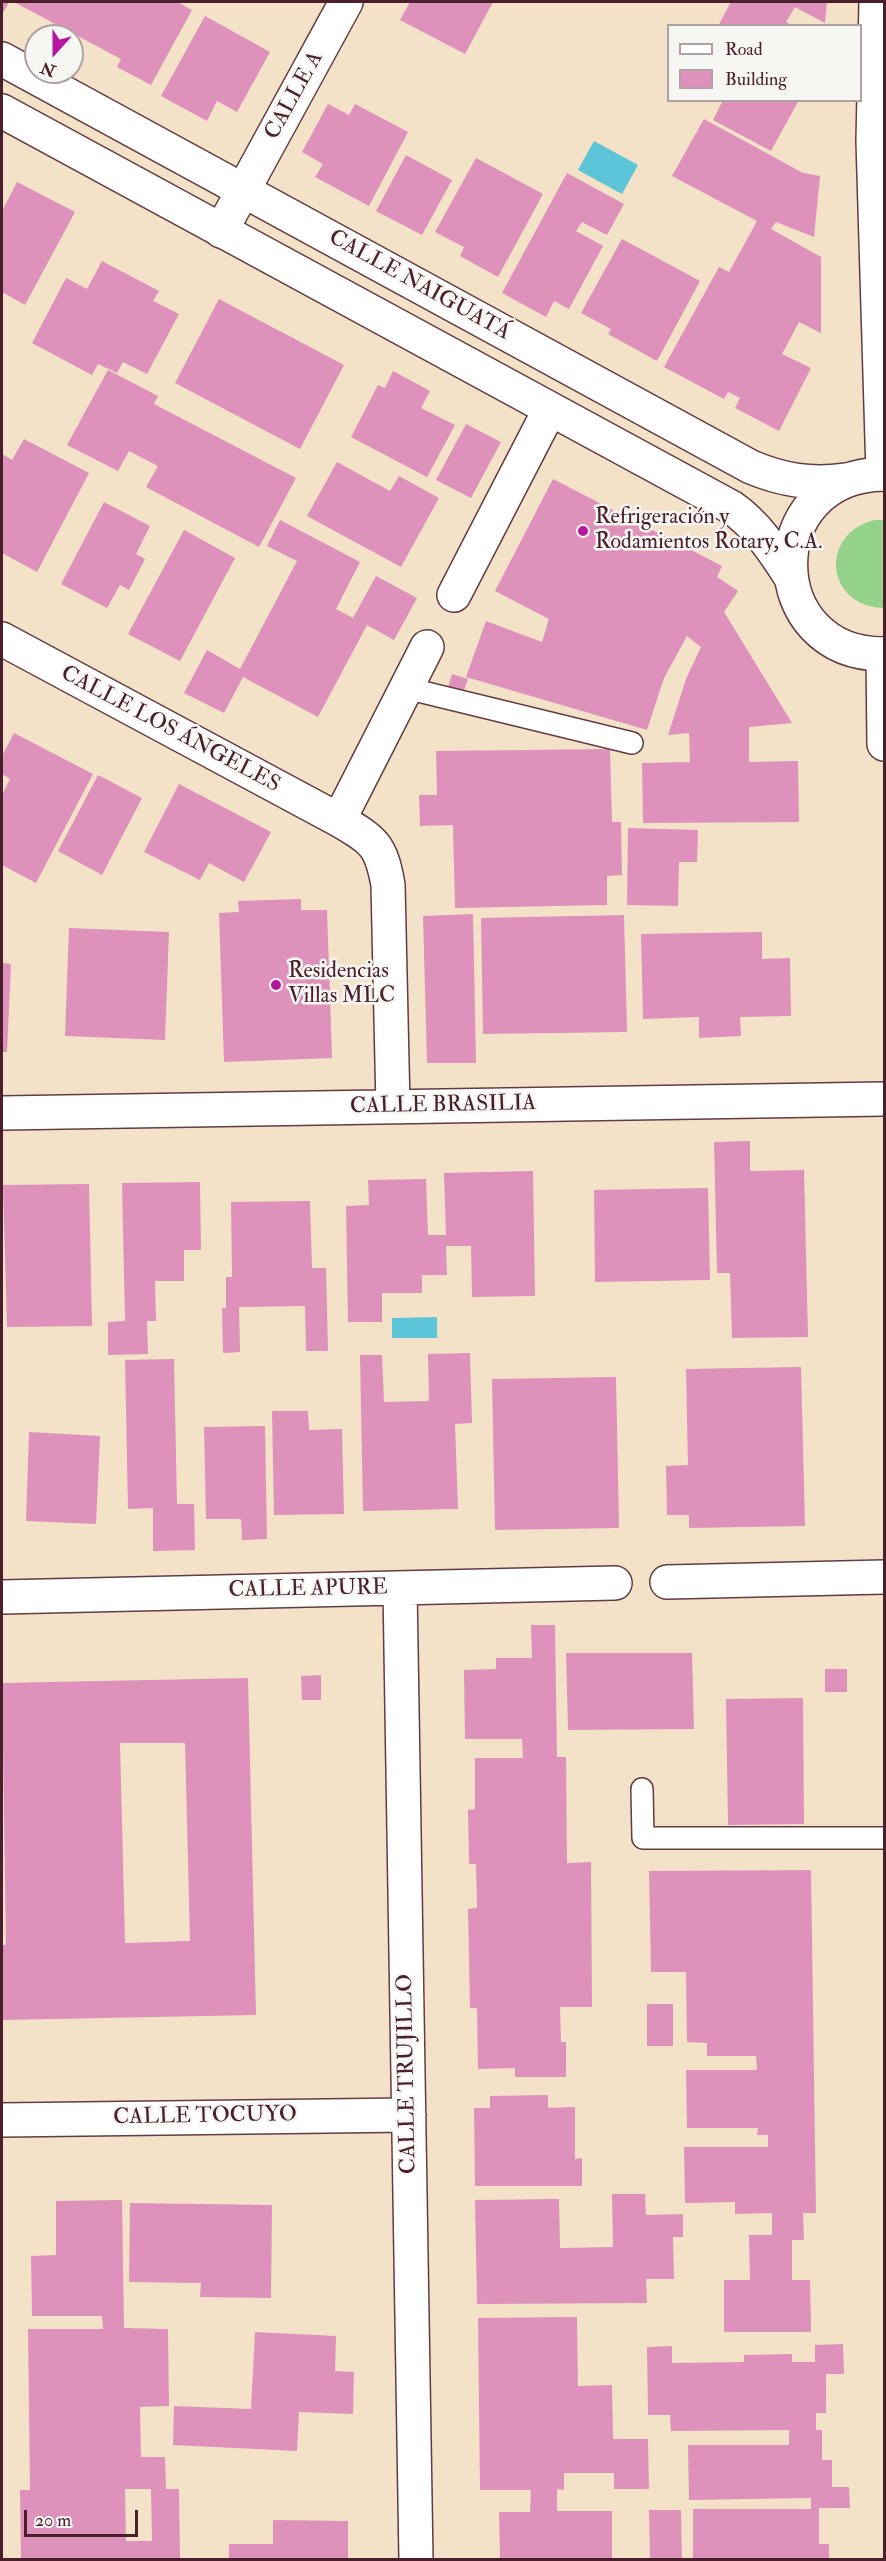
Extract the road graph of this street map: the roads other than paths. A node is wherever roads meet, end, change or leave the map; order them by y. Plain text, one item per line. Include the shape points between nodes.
1 (346, 2) edge
2 (876, 2) edge
3 (2, 59) edge
4 (2, 111) edge
5 (243, 191) junction
6 (221, 231) junction
7 (550, 409) junction
8 (884, 474) edge
9 (844, 480) junction
10 (790, 576) junction
11 (454, 595) dead end
12 (2, 639) edge
13 (427, 647) dead end
14 (884, 654) edge
15 (406, 688) junction
16 (632, 743) dead end
17 (885, 744) edge
18 (339, 820) junction
19 (885, 1099) edge
20 (393, 1107) junction
21 (2, 1113) edge
22 (885, 1577) edge
23 (667, 1582) dead end
24 (615, 1583) dead end
25 (400, 1588) junction
26 (2, 1597) edge
27 (642, 1789) dead end
28 (885, 1838) edge
29 (408, 2115) junction
30 (2, 2120) edge
31 (416, 2559) edge

1 - 5 street, CALLE A
2 - 8 street via 873,141
3 - 5 street, CALLE NAIGUATÁ
4 - 6 street, CALLE NAIGUATÁ
5 - 6 street, CALLE A
5 - 9 street, CALLE NAIGUATÁ via 751,467 790,480
6 - 7 street, CALLE NAIGUATÁ
7 - 10 street, CALLE NAIGUATÁ via 742,515
7 - 11 street
8 - 9 street
9 - 10 street via 807,509 790,553
10 - 14 street via 809,620 826,637 847,648
12 - 18 street, CALLE LOS ÁNGELES
13 - 15 street
14 - 17 street
15 - 16 lane
15 - 18 street
18 - 20 street, CALLE LOS ÁNGELES via 375,844 385,868
19 - 20 street, CALLE BRASILIA
20 - 21 street, CALLE BRASILIA
22 - 23 street
24 - 25 street, CALLE APURE
25 - 26 street, CALLE APURE
25 - 29 street, CALLE TRUJILLO
27 - 28 lane via 643,1838
29 - 30 street, CALLE TOCUYO
29 - 31 street, CALLE TRUJILLO

